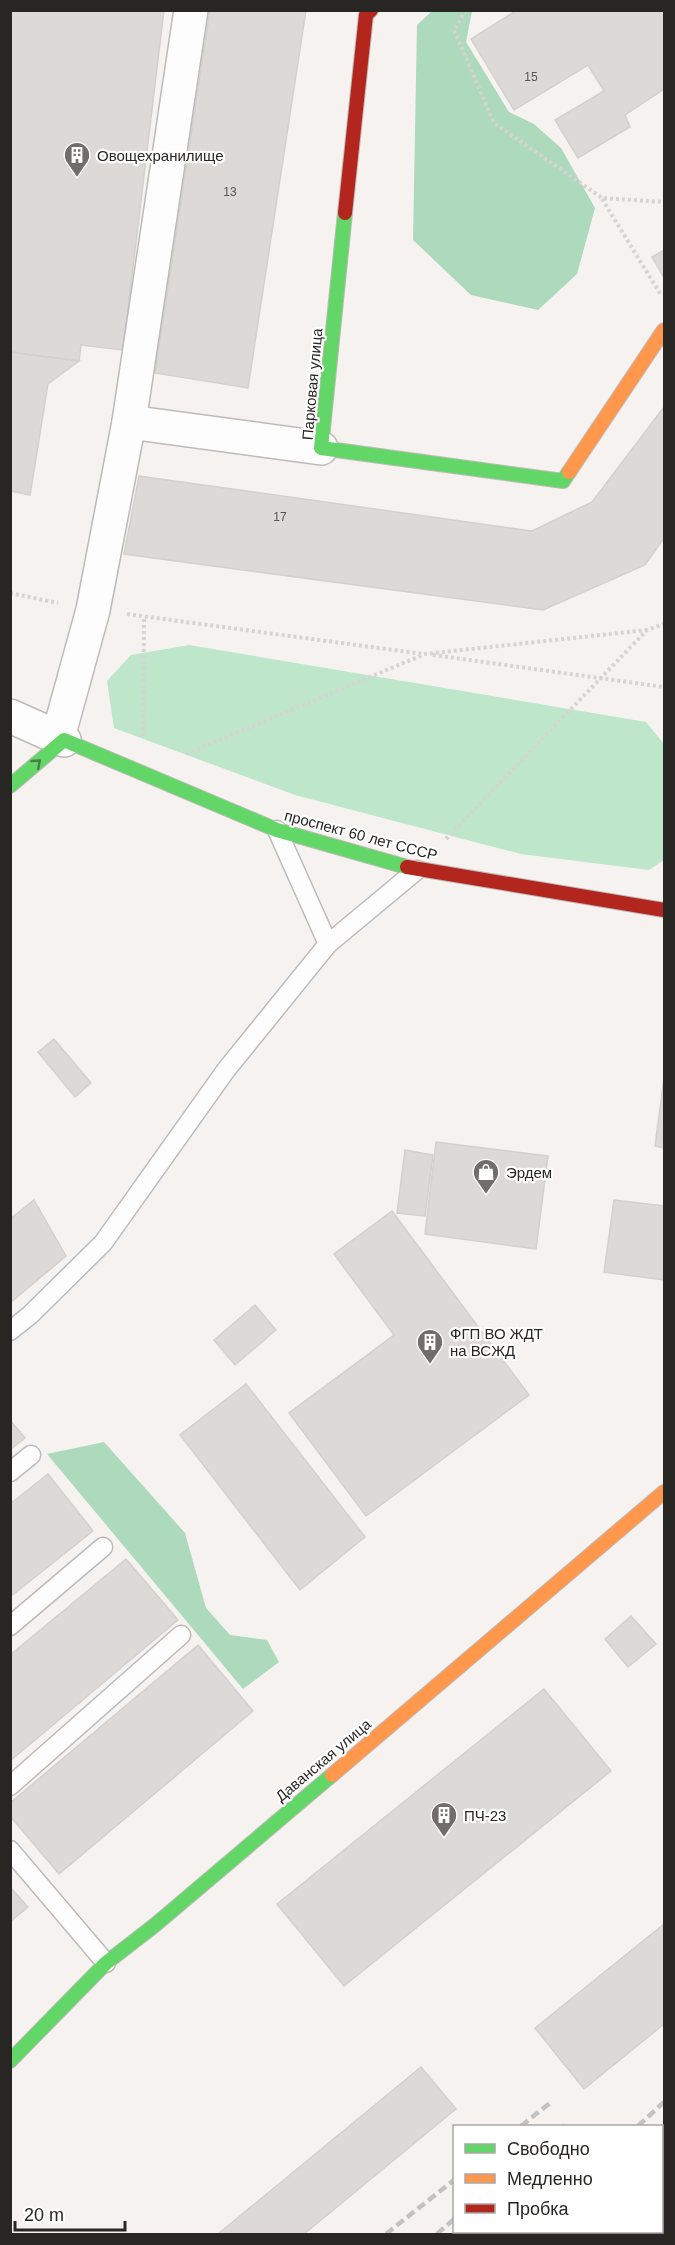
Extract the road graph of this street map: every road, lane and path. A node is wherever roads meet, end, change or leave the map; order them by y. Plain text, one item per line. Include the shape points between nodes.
1 (191, 10) edge
2 (371, 10) edge
3 (466, 10) edge
4 (602, 198) junction
5 (664, 202) edge
6 (664, 300) edge
7 (664, 330) edge
8 (129, 422) junction
9 (321, 448) junction
10 (10, 593) edge
11 (93, 610) junction
12 (144, 616) junction
13 (664, 624) edge
14 (647, 630) junction
15 (425, 654) junction
16 (601, 678) junction
17 (664, 687) edge
18 (10, 716) edge
19 (61, 739) junction
20 (142, 772) junction
21 (10, 786) edge
22 (277, 830) junction
23 (417, 870) junction
24 (664, 910) edge
25 (328, 944) junction
26 (10, 1331) edge
27 (31, 1455) dead end
28 (10, 1472) edge
29 (664, 1492) edge
30 (103, 1547) dead end
31 (10, 1626) edge
32 (181, 1635) dead end
33 (10, 1786) edge
34 (10, 1850) edge
35 (106, 1963) junction
36 (10, 2061) edge

1 - 8 street
2 - 9 street, Парковая улица via 366,15
3 - 4 path via 454,30 494,123
4 - 5 path
4 - 6 path
7 - 9 street, Парковая улица via 563,481
8 - 9 street
8 - 11 street
10 - 11 path
11 - 12 path
11 - 19 street
12 - 15 path
12 - 20 path
13 - 14 path
14 - 15 path
14 - 16 path
15 - 16 path
15 - 20 path
16 - 17 path
16 - 23 path
18 - 19 street
19 - 20 street, проспект 60 лет СССР
21 -> 19 street
20 - 22 street, проспект 60 лет СССР
22 - 23 street, проспект 60 лет СССР
22 - 25 lane
23 - 24 street, проспект 60 лет СССР
23 - 25 lane
25 - 26 lane via 226,1070 104,1244
27 - 28 lane
29 - 35 street, Даванская улица via 164,1918
30 - 31 lane
32 - 33 lane
34 - 35 lane
35 - 36 street, Даванская улица

